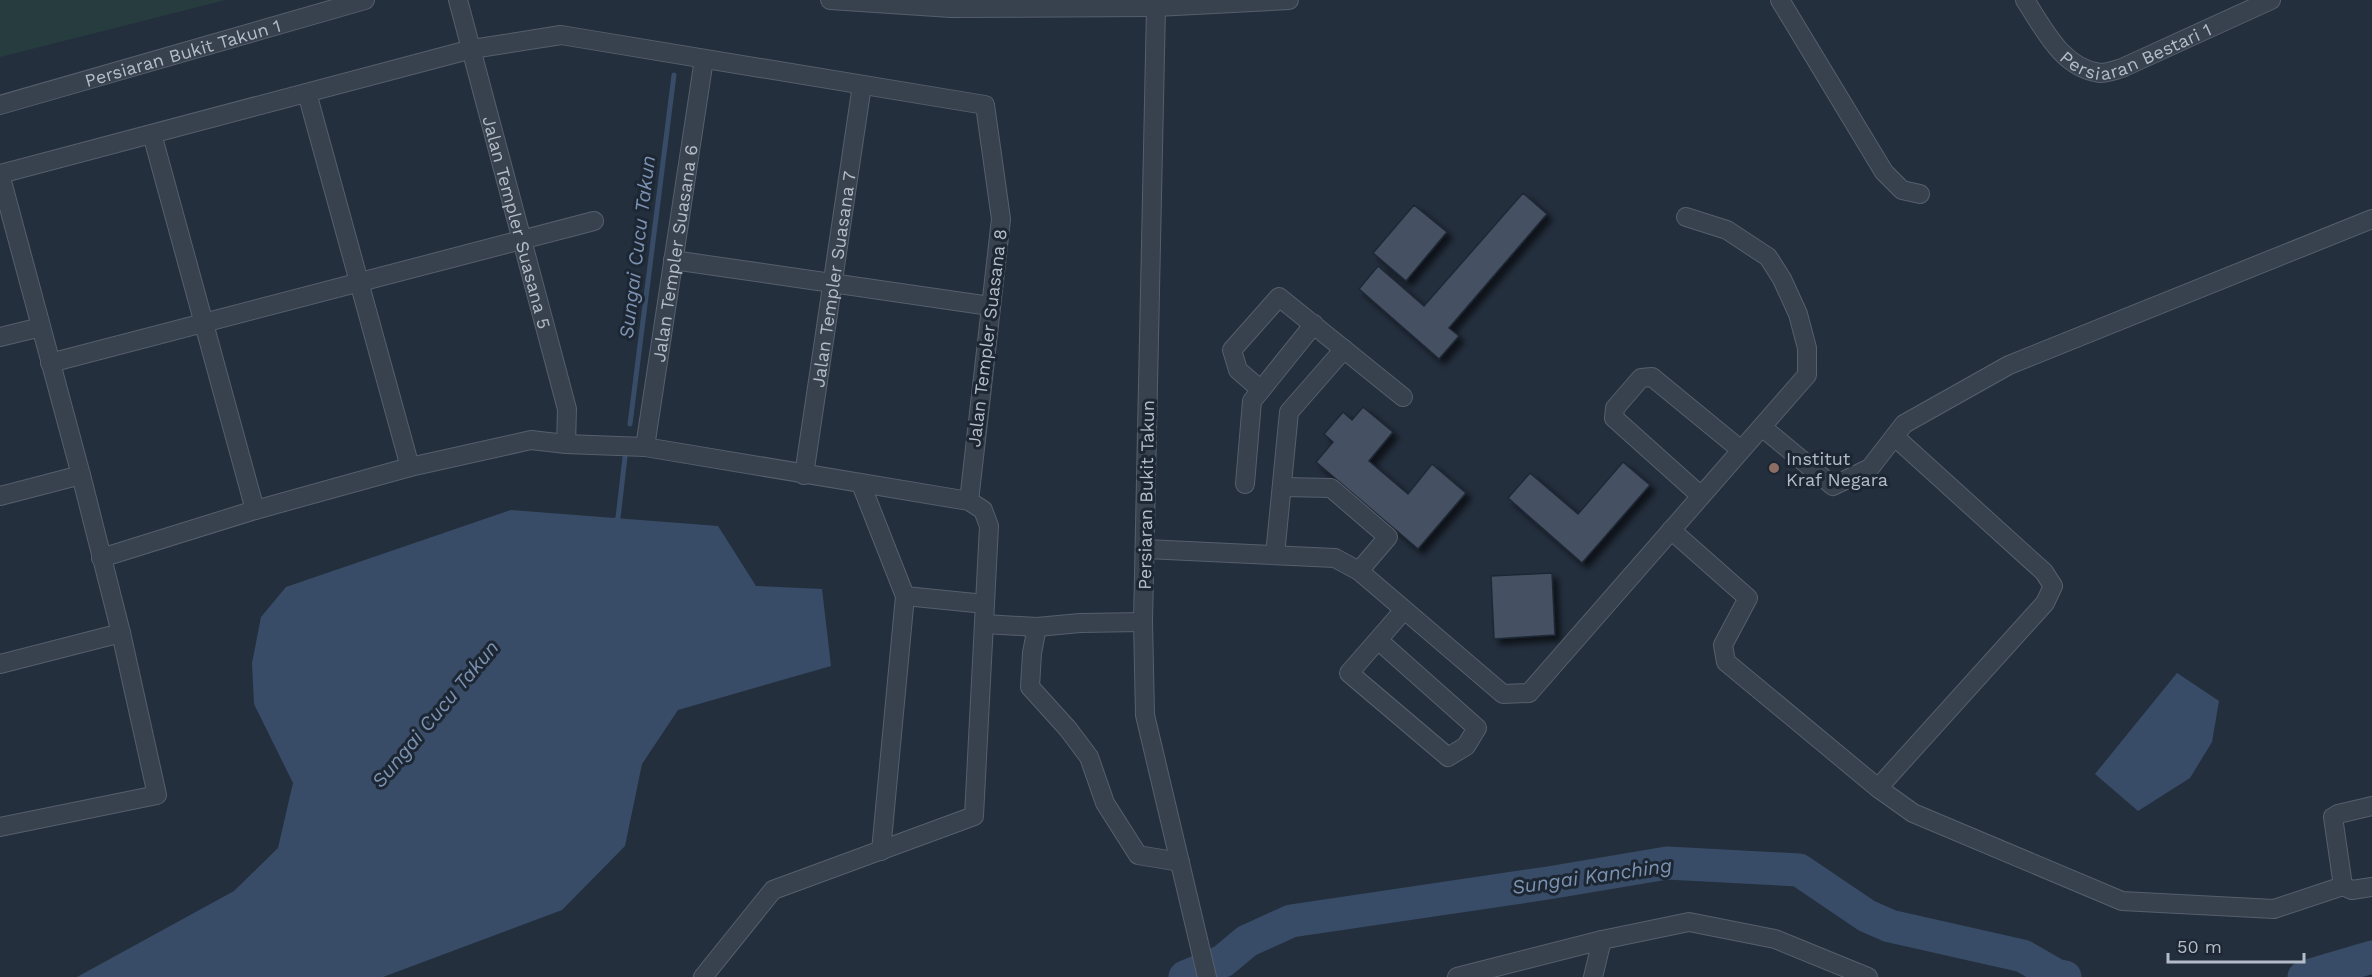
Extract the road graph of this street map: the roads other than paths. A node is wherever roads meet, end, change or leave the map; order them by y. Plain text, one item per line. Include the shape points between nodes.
1 (365, 0) edge
2 (458, 0) edge
3 (830, 0) edge
4 (1289, 0) edge
5 (1780, 0) edge
6 (2025, 0) edge
7 (2271, 0) edge
8 (1156, 6) junction
9 (471, 49) junction
10 (704, 59) junction
11 (862, 85) junction
12 (307, 93) junction
13 (0, 105) edge
14 (152, 134) junction
15 (0, 174) edge
16 (1920, 194) dead end
17 (1686, 217) dead end
18 (2372, 219) edge
19 (594, 221) dead end
20 (521, 240) junction
21 (673, 260) junction
22 (359, 282) junction
23 (832, 284) junction
24 (990, 306) junction
25 (204, 323) junction
26 (1314, 324) junction
27 (40, 327) junction
28 (0, 338) edge
29 (1344, 349) junction
30 (50, 363) junction
31 (1261, 390) junction
32 (1403, 397) dead end
33 (1762, 427) junction
34 (1895, 437) junction
35 (566, 444) junction
36 (645, 447) junction
37 (1741, 450) junction
38 (410, 467) junction
39 (81, 475) junction
40 (804, 475) junction
41 (861, 484) junction
42 (1245, 484) dead end
43 (1282, 487) junction
44 (0, 496) edge
45 (1701, 496) junction
46 (969, 501) junction
47 (255, 510) junction
48 (1671, 530) junction
49 (1146, 549) junction
50 (1275, 555) junction
51 (101, 558) junction
52 (1359, 571) junction
53 (905, 596) junction
54 (985, 604) junction
55 (1404, 610) junction
56 (1143, 622) junction
57 (984, 624) junction
58 (1037, 627) junction
59 (120, 633) junction
60 (1378, 640) junction
61 (0, 664) edge
62 (1878, 788) junction
63 (2372, 806) edge
64 (0, 827) edge
65 (881, 850) junction
66 (1180, 862) junction
67 (2372, 887) edge
68 (2336, 888) junction
69 (1602, 940) junction
70 (703, 977) edge
71 (1207, 977) edge
72 (1457, 977) edge
73 (1593, 977) edge
74 (1868, 977) edge

1 - 13 street, Persiaran Bukit Takun 1
2 - 9 street, Jalan Templer Suasana 5
3 - 8 street via 951,8
4 - 8 street
5 - 16 street via 1884,172 1902,190
6 - 7 street, Persiaran Bestari 1 via 2068,59 2102,73 2132,64
8 - 49 street, Persiaran Bukit Takun
9 - 10 street via 561,35
9 - 12 street
9 - 20 street, Jalan Templer Suasana 5
10 - 11 street
10 - 21 street, Jalan Templer Suasana 6
11 - 23 street, Jalan Templer Suasana 7
11 - 24 street, Jalan Templer Suasana 8 via 985,105 1001,219
12 - 14 street
12 - 22 street
14 - 15 street
14 - 25 street
15 - 27 street
17 - 33 street via 1727,230 1768,256 1798,314 1808,348 1807,375
18 - 34 street via 2009,365 1904,424
19 - 20 street
20 - 22 street
20 - 35 street, Jalan Templer Suasana 5 via 567,409
21 - 23 street
21 - 36 street, Jalan Templer Suasana 6
22 - 25 street
22 - 38 street
23 - 24 street
23 - 40 street, Jalan Templer Suasana 7
24 - 46 street, Jalan Templer Suasana 8
25 - 30 street
25 - 47 street
26 - 29 street
26 - 31 street
26 - 31 street via 1279,297 1232,350 1238,370
27 - 28 street
27 - 30 street
29 - 32 street
29 - 43 street via 1289,412
30 - 39 street
31 - 42 street via 1252,401
33 - 34 street via 1833,486 1870,468
33 - 37 street
34 - 62 street via 2044,572 2053,586 2045,603
35 - 36 street
35 - 38 street via 531,440
36 - 40 street
37 - 45 street
37 - 45 street via 1652,377 1641,378 1634,385 1615,408 1614,418
38 - 47 street
39 - 44 street
39 - 51 street
40 - 41 street
41 - 46 street
41 - 53 street
43 - 50 street
43 - 52 street via 1331,488 1388,537
45 - 48 street
46 - 54 street via 983,510 989,526
47 - 51 street
48 - 55 street via 1529,693 1503,694
48 - 62 street via 1748,598 1723,645 1726,662
49 - 50 street
49 - 56 street, Persiaran Bukit Takun
50 - 52 street via 1335,558
51 - 59 street
52 - 55 street
53 - 54 street
53 - 65 street
54 - 57 street
55 - 60 street
56 - 58 street
56 - 66 street, Persiaran Bukit Takun via 1144,716
57 - 58 street
57 - 65 street via 974,816
58 - 66 street via 1030,687 1089,757 1105,803 1138,855
59 - 61 street
59 - 64 street via 157,795
60 - 60 street via 1349,673 1449,757 1466,746 1477,728
62 - 68 street via 1912,813 2122,901 2274,909
63 - 68 street via 2332,817
65 - 70 street via 773,890
66 - 71 street, Persiaran Bukit Takun
67 - 68 street
69 - 72 street
69 - 73 street
69 - 74 street via 1689,922 1775,939

